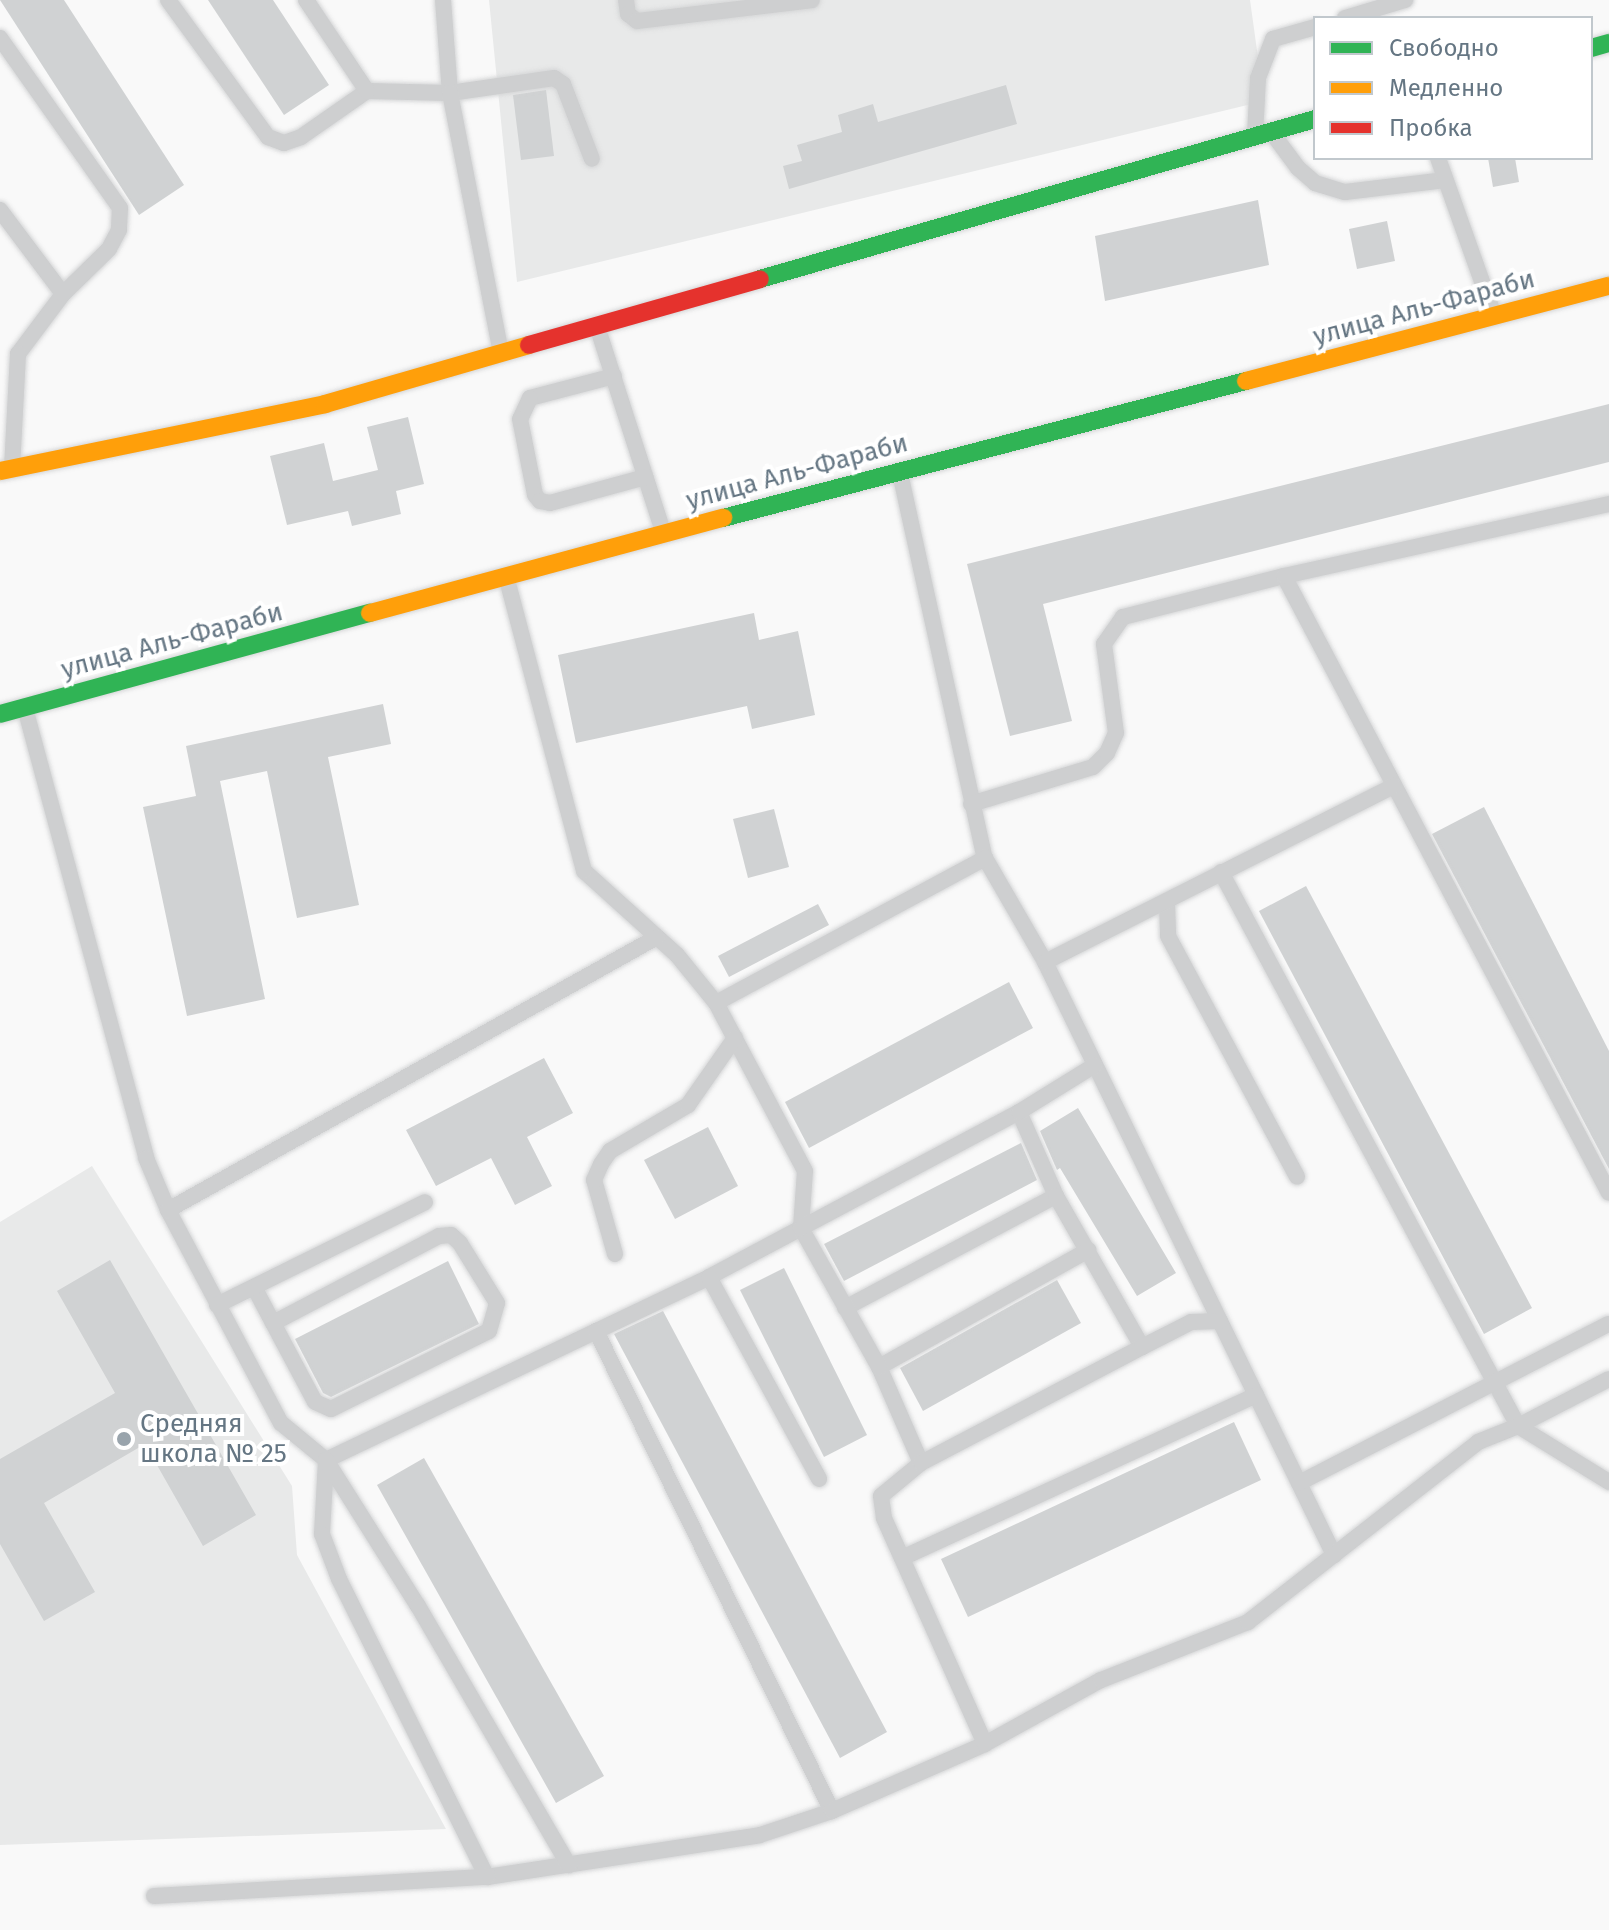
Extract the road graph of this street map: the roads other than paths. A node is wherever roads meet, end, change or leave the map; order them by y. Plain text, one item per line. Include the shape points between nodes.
1 (168, 0) edge
2 (306, 0) edge
3 (443, 0) edge
4 (626, 0) edge
5 (812, 0) edge
6 (1405, 0) edge
7 (1352, 16) edge
8 (1313, 28) edge
9 (0, 38) edge
10 (367, 91) junction
11 (450, 93) junction
12 (1313, 120) edge
13 (1263, 134) junction
14 (592, 159) dead end
15 (1439, 160) edge
16 (1445, 180) junction
17 (0, 210) edge
18 (1609, 286) edge
19 (63, 294) junction
20 (1495, 317) junction
21 (597, 325) junction
22 (501, 353) junction
23 (614, 376) junction
24 (6, 470) edge
25 (899, 472) junction
26 (646, 477) junction
27 (1609, 504) edge
28 (664, 533) junction
29 (1284, 576) junction
30 (507, 579) junction
31 (25, 707) junction
32 (0, 714) edge
33 (1393, 786) junction
34 (971, 804) junction
35 (985, 858) junction
36 (1221, 872) junction
37 (1167, 903) junction
38 (657, 937) junction
39 (1045, 962) junction
40 (716, 1003) junction
41 (735, 1038) junction
42 (1095, 1065) junction
43 (1019, 1112) junction
44 (1297, 1177) dead end
45 (1609, 1193) edge
46 (1056, 1196) junction
47 (425, 1202) dead end
48 (168, 1210) junction
49 (801, 1228) junction
50 (1088, 1250) junction
51 (615, 1254) dead end
52 (709, 1277) junction
53 (254, 1287) junction
54 (217, 1305) junction
55 (845, 1308) junction
56 (1220, 1321) junction
57 (273, 1323) junction
58 (1609, 1324) edge
59 (596, 1331) junction
60 (1142, 1347) junction
61 (879, 1367) junction
62 (1609, 1379) edge
63 (1495, 1383) junction
64 (1256, 1395) junction
65 (1518, 1426) junction
66 (326, 1460) junction
67 (921, 1463) junction
68 (819, 1479) dead end
69 (1609, 1482) edge
70 (1299, 1483) junction
71 (1334, 1555) junction
72 (902, 1558) junction
73 (985, 1744) junction
74 (832, 1811) junction
75 (569, 1865) junction
76 (487, 1877) junction
77 (154, 1896) dead end

1 - 10 lane via 268,137 284,143 301,137
2 - 10 lane
3 - 11 lane
4 - 5 lane via 628,14 637,21
6 - 7 lane
8 - 13 lane via 1273,39 1258,78
9 - 19 lane via 120,208 119,230 109,249
10 - 11 lane
11 - 14 lane via 554,78 563,84
11 - 22 lane
12 - 13 main road
13 - 16 lane via 1315,183 1345,192
13 - 21 main road
15 - 16 lane
16 - 20 lane
17 - 19 lane
18 - 20 main road, улица Аль-Фараби
19 - 24 lane via 18,354
20 - 25 main road, улица Аль-Фараби
21 - 22 main road
21 - 23 lane
22 - 24 main road via 325,404
23 - 26 lane
23 - 26 lane via 530,398 520,419 535,495 550,503
25 - 28 main road, улица Аль-Фараби
25 - 34 lane
26 - 28 lane
27 - 29 lane
28 - 30 main road, улица Аль-Фараби
29 - 33 lane
29 - 34 lane via 1123,617 1104,644 1116,733 1107,753 1093,767
30 - 31 main road, улица Аль-Фараби
30 - 38 lane via 584,871
31 - 32 main road, улица Аль-Фараби
31 - 48 lane via 146,1158
33 - 36 lane
33 - 45 lane
34 - 35 lane
35 - 39 lane
35 - 40 lane
36 - 37 lane
36 - 63 lane
37 - 39 lane
37 - 44 lane via 1168,936
38 - 40 lane
38 - 48 lane
39 - 42 lane
40 - 41 lane
41 - 49 lane via 805,1171
41 - 51 lane via 688,1105 610,1151 601,1164 594,1180
42 - 43 lane
42 - 56 lane
43 - 46 lane
43 - 49 lane
46 - 50 lane
46 - 55 lane
47 - 53 lane
48 - 54 lane
49 - 52 lane
49 - 55 lane
50 - 60 lane
50 - 61 lane
52 - 59 lane
52 - 68 lane
53 - 54 lane
53 - 57 lane
54 - 66 lane via 281,1423
55 - 61 lane
56 - 60 lane via 1191,1322
56 - 64 lane
57 - 57 lane via 315,1402 331,1409 489,1331 497,1303 460,1243 451,1235 439,1236
58 - 63 lane
59 - 66 lane
59 - 74 lane
60 - 67 lane
61 - 67 lane
62 - 65 lane
63 - 65 lane
63 - 70 lane
64 - 70 lane
64 - 72 lane
65 - 69 lane
65 - 71 lane via 1478,1442
66 - 75 lane
66 - 76 lane via 322,1534 339,1579
67 - 72 lane via 881,1496 884,1518
70 - 71 lane
71 - 73 lane via 1248,1622 1101,1680
72 - 73 lane
73 - 74 lane
74 - 75 lane via 760,1835
75 - 76 lane
76 - 77 lane

